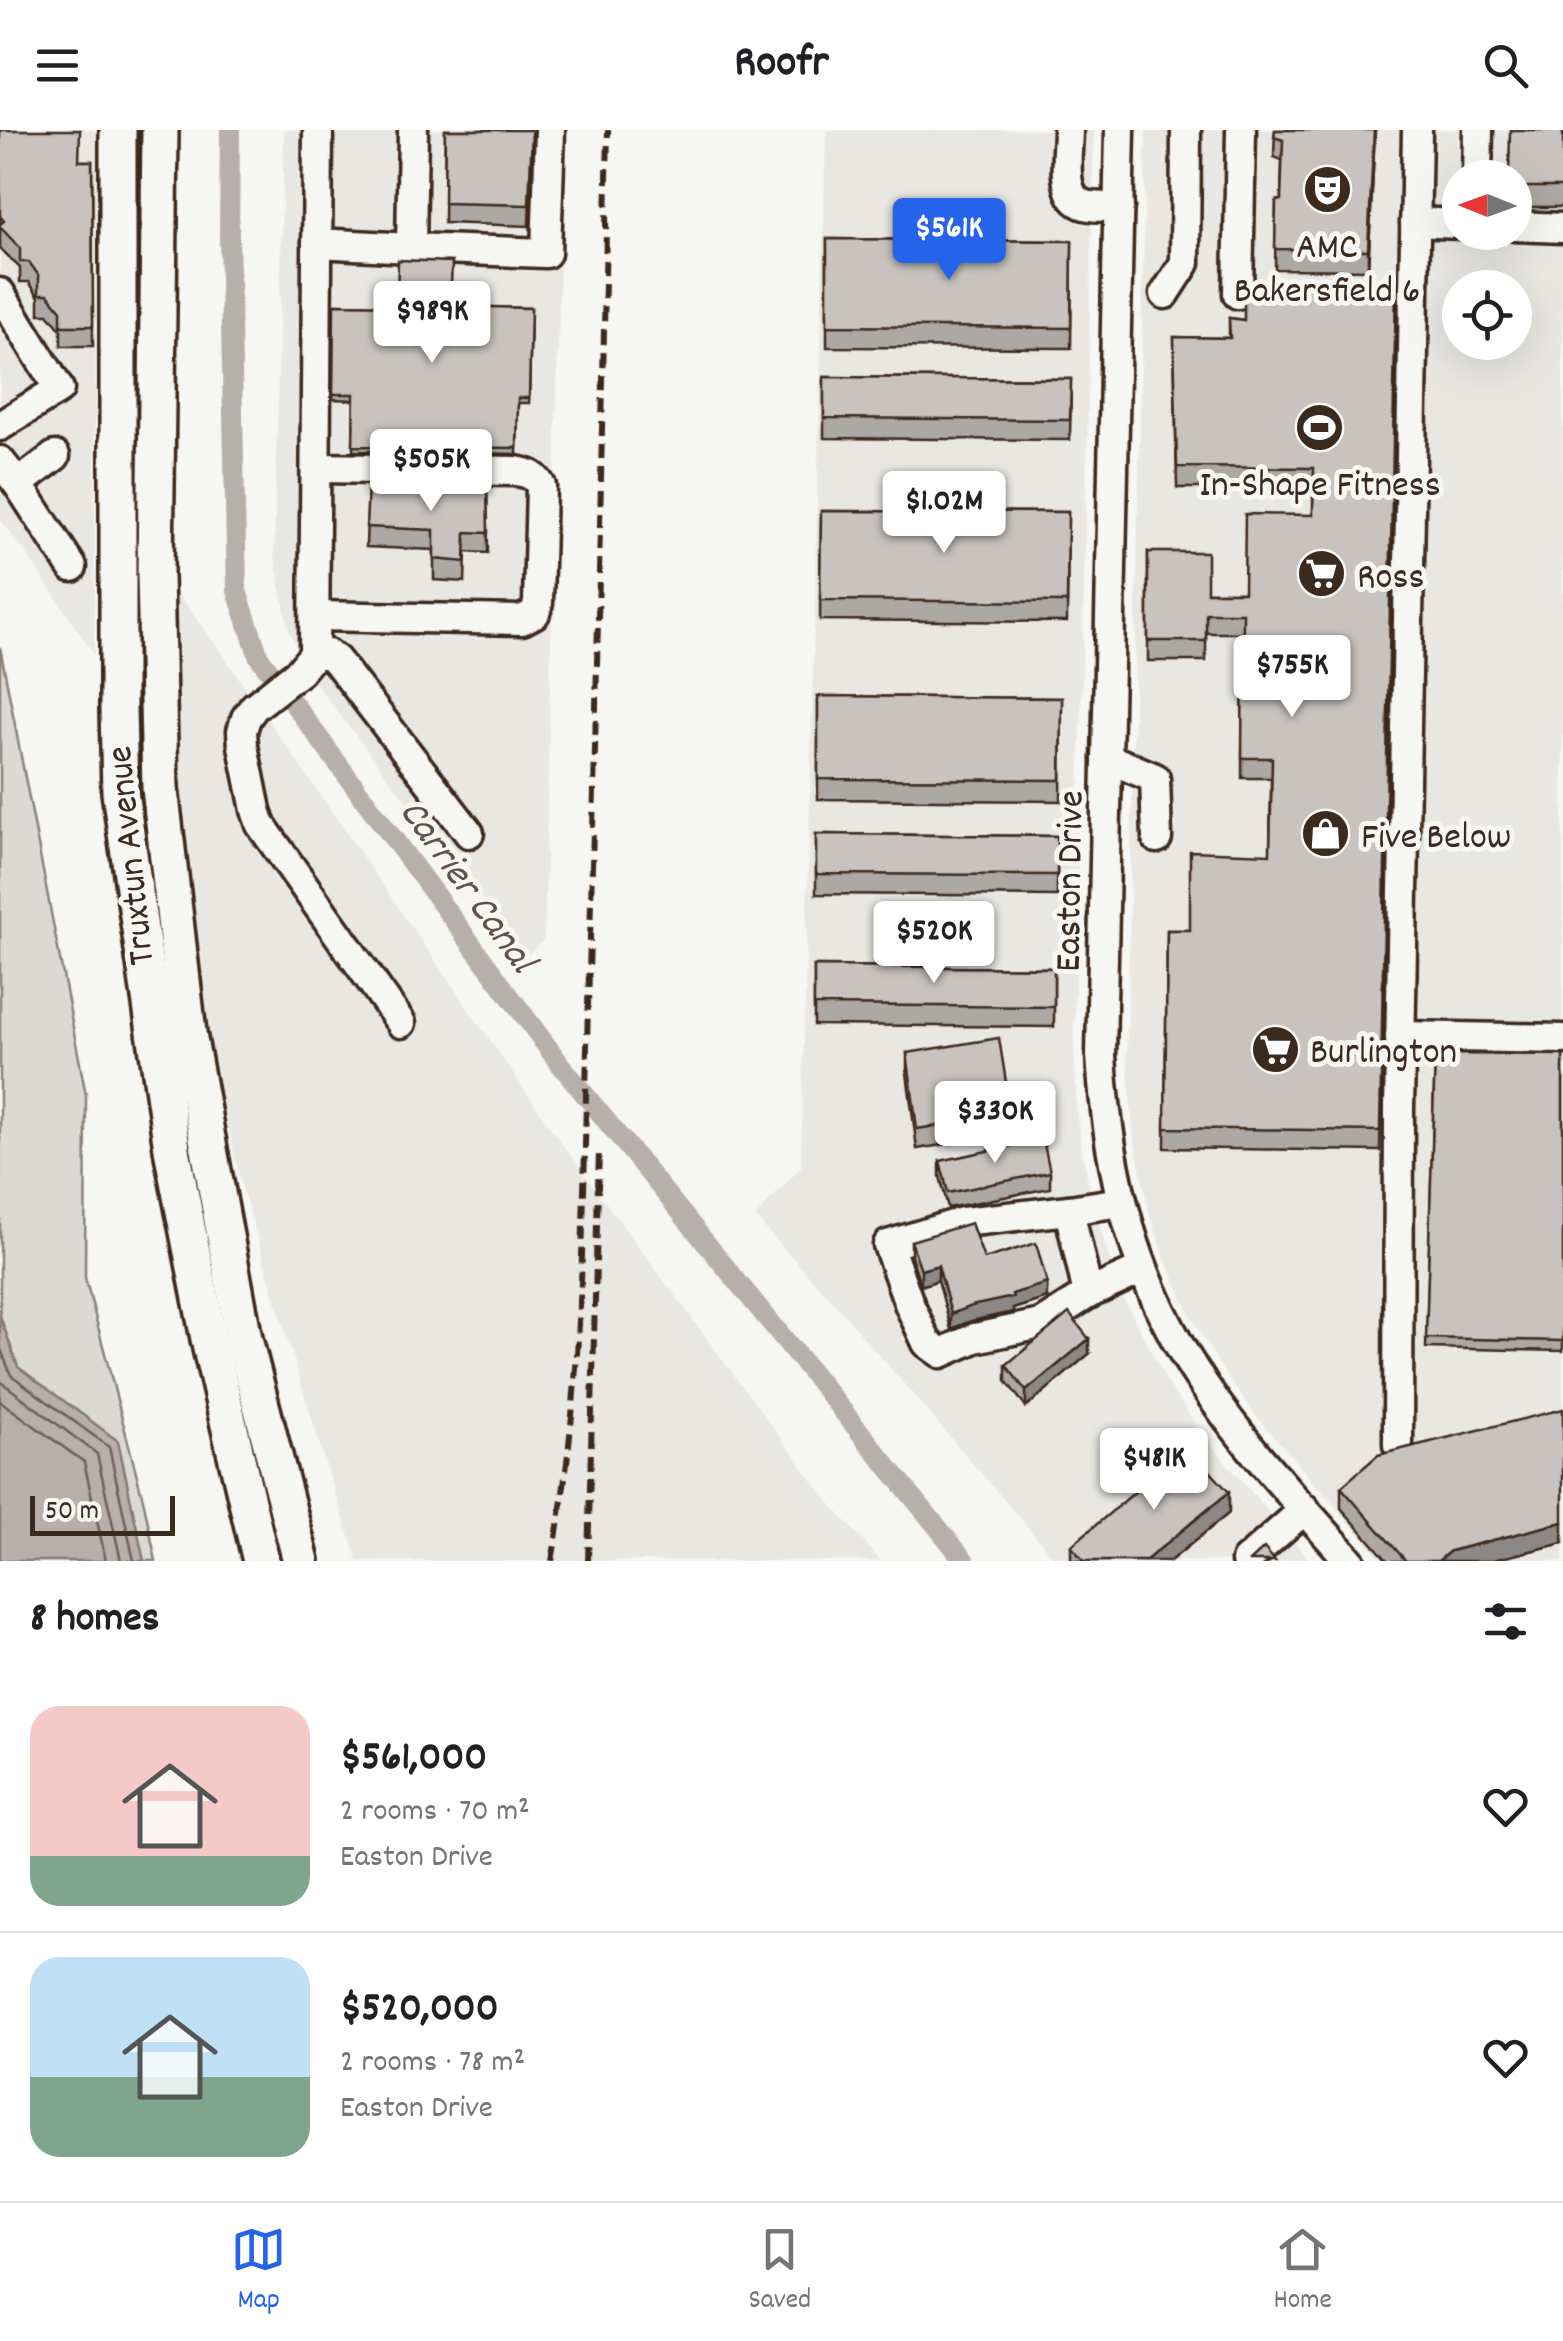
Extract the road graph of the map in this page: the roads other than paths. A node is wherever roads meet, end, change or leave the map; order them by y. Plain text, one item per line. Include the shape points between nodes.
1 (118, 130) edge
2 (160, 130) edge
3 (318, 130) edge
4 (413, 130) edge
5 (550, 130) edge
6 (1068, 130) edge
7 (1120, 130) edge
8 (1186, 130) edge
9 (1241, 130) edge
10 (1416, 130) edge
11 (1478, 130) edge
12 (1477, 160) edge
13 (1118, 206) junction
14 (1415, 222) junction
15 (1442, 223) edge
16 (1532, 227) edge
17 (1563, 228) edge
18 (318, 243) junction
19 (410, 248) junction
20 (0, 293) edge
21 (1165, 294) dead end
22 (1238, 294) dead end
23 (0, 426) edge
24 (55, 456) dead end
25 (0, 461) edge
26 (316, 468) junction
27 (18, 484) junction
28 (72, 567) dead end
29 (315, 616) junction
30 (308, 662) junction
31 (1107, 758) junction
32 (469, 833) dead end
33 (1157, 838) dead end
34 (400, 1024) dead end
35 (1400, 1036) junction
36 (1563, 1040) edge
37 (1121, 1202) junction
38 (1069, 1210) junction
39 (1143, 1269) junction
40 (1088, 1294) junction
41 (1398, 1445) edge
42 (1305, 1509) junction
43 (1266, 1555) edge
44 (262, 1561) edge
45 (300, 1561) edge
46 (1350, 1561) edge

1 - 44 main road, Truxtun Avenue via 120,792 173,1156
2 - 45 main road, Truxtun Avenue via 160,788 208,1149 244,1338
3 - 18 street
4 - 19 street
5 - 19 street via 546,253
6 - 13 street via 1073,199
7 - 13 street, Easton Drive
8 - 21 street via 1185,263
9 - 22 street
10 - 14 street
11 - 12 street
13 - 31 street, Easton Drive
14 - 15 street
14 - 35 street
16 - 17 street
18 - 19 street
18 - 26 street
20 - 23 street via 59,389
24 - 27 street
25 - 27 street
26 - 29 street
26 - 29 street via 516,471 528,472 541,486 538,604 530,617
27 - 28 street
29 - 30 street
30 - 32 street via 328,654 336,660
30 - 34 street via 254,707 242,730 261,825
31 - 33 street via 1156,778
31 - 37 street, Easton Drive via 1101,1055
35 - 36 street
35 - 41 street
37 - 38 street
37 - 39 street, Easton Drive
38 - 40 street
38 - 40 street via 963,1222 888,1245 927,1343 941,1353 1041,1324
39 - 40 street
39 - 42 street, Easton Drive via 1203,1385
42 - 43 street
42 - 46 street, Easton Drive

